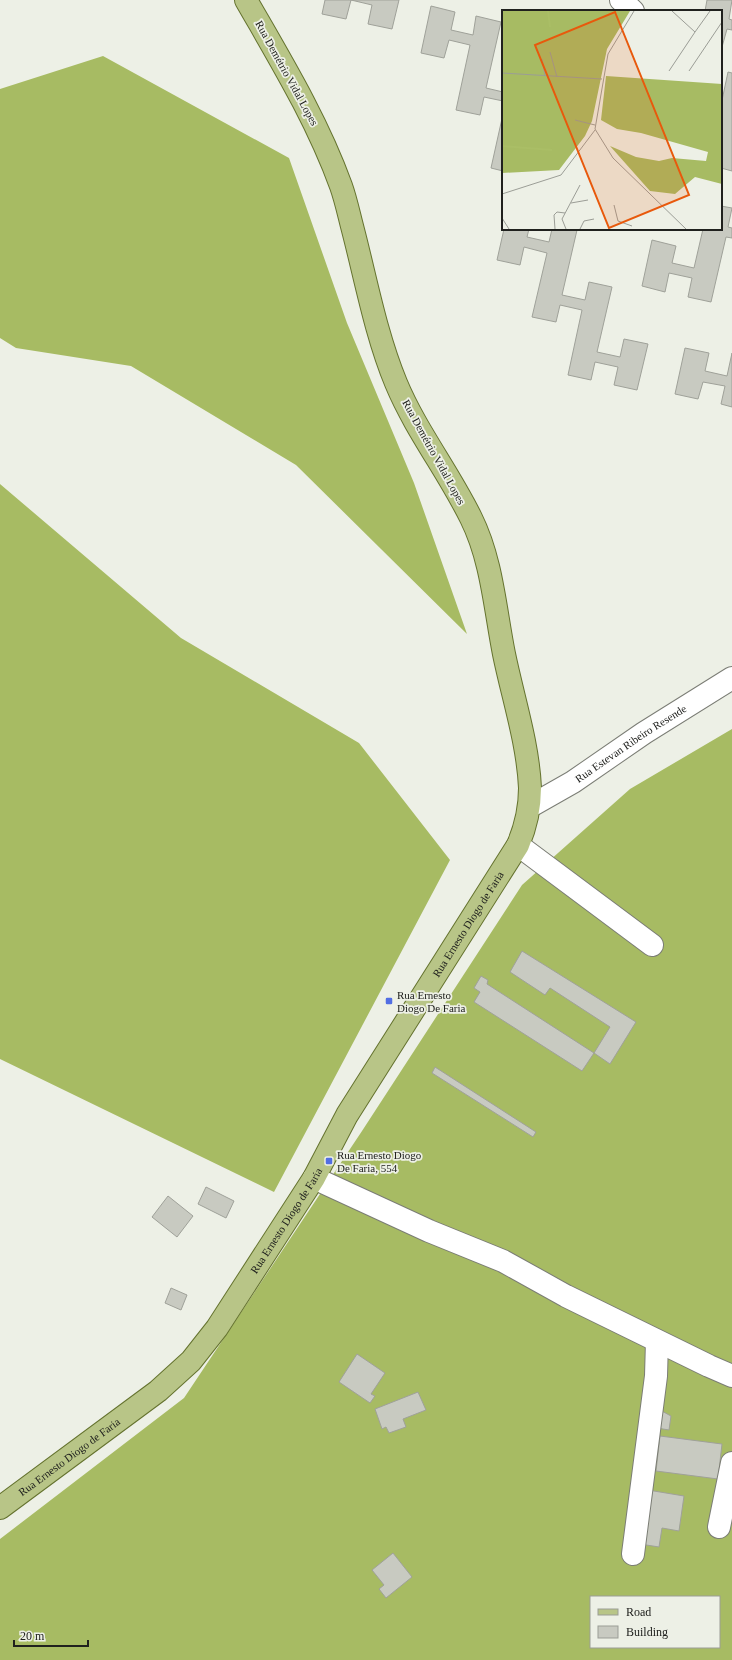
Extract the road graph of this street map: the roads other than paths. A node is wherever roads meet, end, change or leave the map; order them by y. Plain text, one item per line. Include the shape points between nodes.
1 (246, 0) edge
2 (621, 0) edge
3 (632, 10) edge
4 (732, 678) edge
5 (529, 807) junction
6 (518, 845) junction
7 (652, 945) dead end
8 (314, 1178) junction
9 (657, 1341) junction
10 (732, 1376) edge
11 (732, 1463) edge
12 (0, 1508) edge
13 (720, 1527) dead end
14 (633, 1554) dead end

1 - 5 main road, Rua Demétrio Vidal Lopes via 308,108 342,188 384,347 396,382 413,419 471,518 480,541 487,562 523,738
2 - 3 street
4 - 5 street, Rua Estevan Ribeiro Resende via 644,733 573,782
5 - 6 main road, Rua Ernesto Diogo de Faria via 528,818
6 - 7 street
6 - 8 main road, Rua Ernesto Diogo de Faria via 347,1115
8 - 9 street via 503,1261 566,1296
8 - 12 main road, Rua Ernesto Diogo de Faria via 217,1328 191,1361 158,1391
9 - 10 street
9 - 14 street via 656,1376
11 - 13 street

